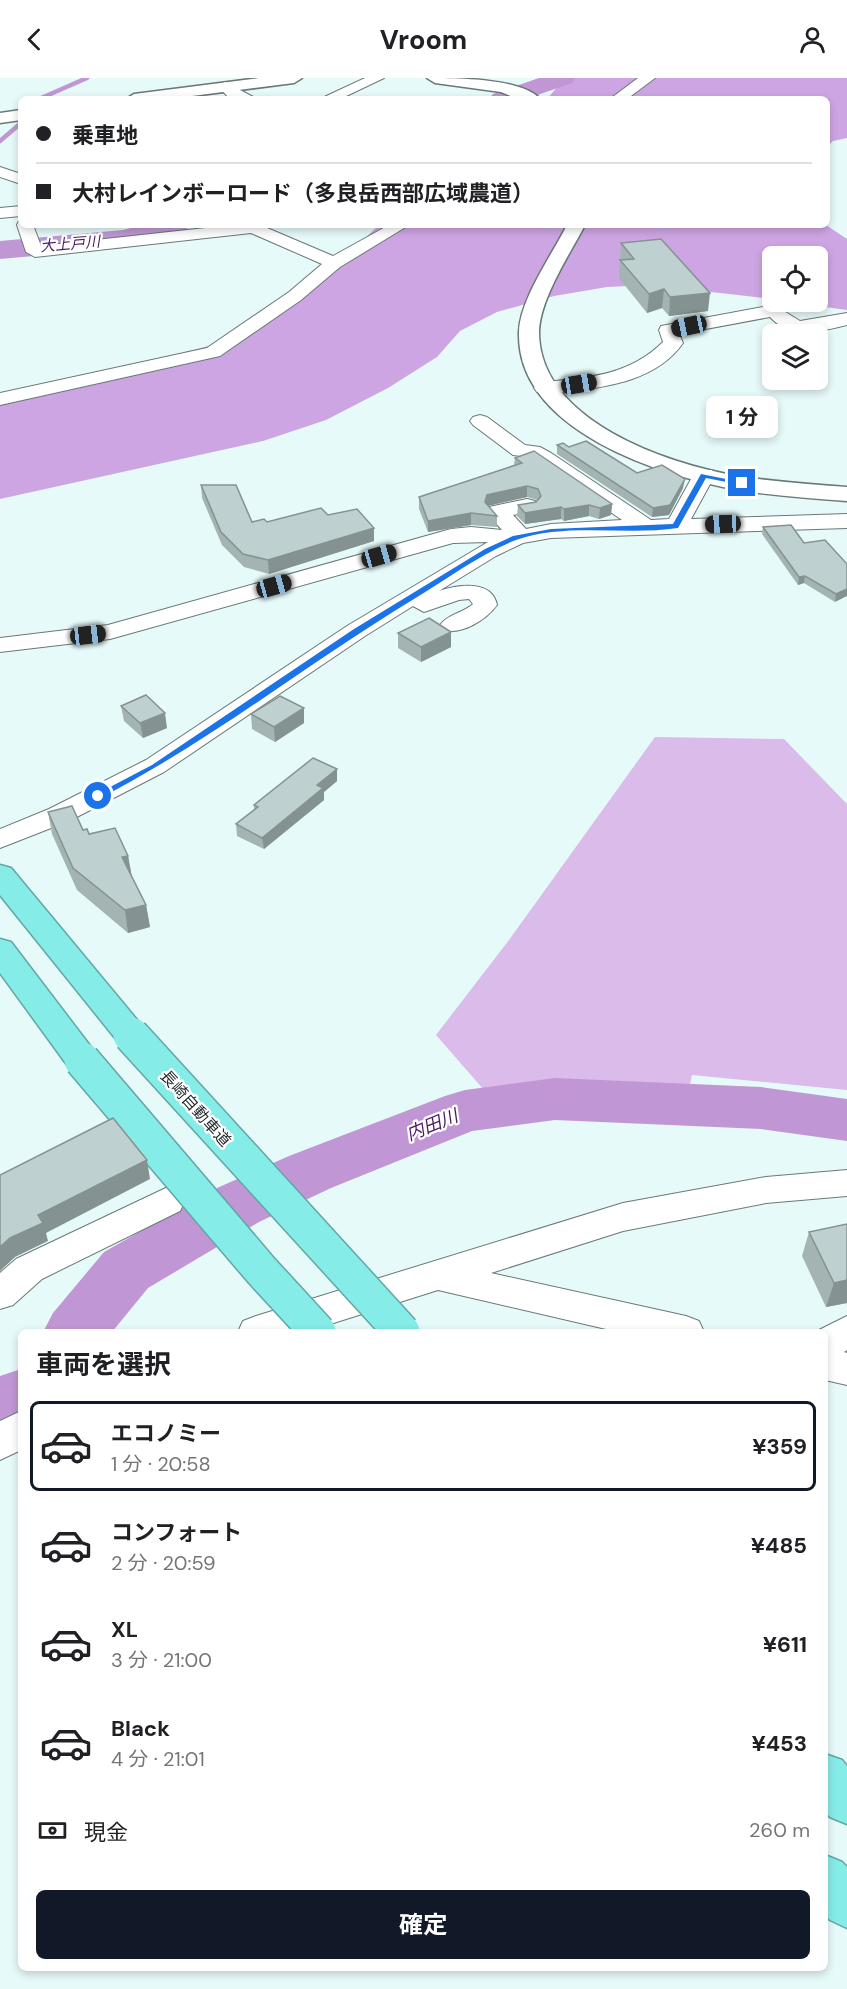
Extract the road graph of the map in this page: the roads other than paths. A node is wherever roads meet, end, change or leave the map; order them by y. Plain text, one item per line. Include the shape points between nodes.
1 (294, 78) edge
2 (377, 78) edge
3 (435, 78) edge
4 (648, 78) edge
5 (225, 86) junction
6 (155, 96) edge
7 (240, 96) edge
8 (334, 96) edge
9 (524, 96) edge
10 (621, 96) edge
11 (18, 115) edge
12 (0, 118) edge
13 (0, 172) edge
14 (18, 178) edge
15 (0, 213) edge
16 (18, 217) edge
17 (27, 228) edge
18 (252, 228) edge
19 (252, 228) edge
20 (396, 228) edge
21 (575, 228) edge
22 (334, 263) junction
23 (847, 319) edge
24 (544, 388) junction
25 (0, 399) edge
26 (480, 421) dead end
27 (704, 475) junction
28 (847, 494) edge
29 (527, 506) edge
30 (847, 521) edge
31 (676, 526) junction
32 (647, 527) junction
33 (519, 537) junction
34 (388, 612) junction
35 (452, 625) dead end
36 (0, 645) edge
37 (0, 838) edge
38 (0, 875) edge
39 (0, 950) edge
40 (847, 1183) edge
41 (168, 1201) dead end
42 (441, 1276) junction
43 (0, 1294) edge
44 (266, 1329) edge
45 (315, 1329) edge
46 (399, 1329) edge
47 (673, 1329) edge
48 (847, 1330) edge
49 (828, 1343) edge
50 (828, 1365) edge
51 (847, 1369) edge
52 (18, 1430) edge
53 (0, 1443) edge
54 (828, 1780) edge
55 (847, 1800) edge
56 (828, 1882) edge
57 (847, 1902) edge

1 - 5 street
2 - 8 street
3 - 9 street via 504,88
4 - 10 street
5 - 6 street
5 - 7 street
11 - 12 street
13 - 14 street
15 - 16 street
17 - 18 street via 36,252
19 - 22 street
20 - 22 street
21 - 24 street via 537,305 529,332 532,366
22 - 25 street via 295,296 213,351
23 - 24 street via 793,328 774,311 668,330 673,343 660,358 638,372
24 - 27 street via 557,404 588,428 642,455
26 - 32 street via 520,451 533,451 544,457
27 - 28 street via 783,489
27 - 31 street
29 - 33 street via 497,512
30 - 31 street
31 - 32 street
32 - 33 street via 551,531
33 - 34 street via 488,551
33 - 36 street via 451,536 110,632
34 - 35 street via 408,612 461,591 484,599 485,605 477,613
34 - 37 street via 155,766 59,815
38 - 46 highway, 長崎自動車道, bridge via 131,1035
39 - 45 highway, bridge via 82,1060
40 - 42 street via 766,1190 623,1217
41 - 43 street via 29,1269
42 - 44 street
42 - 47 street
48 - 49 street
50 - 51 street
52 - 53 street
54 - 55 highway
56 - 57 highway

